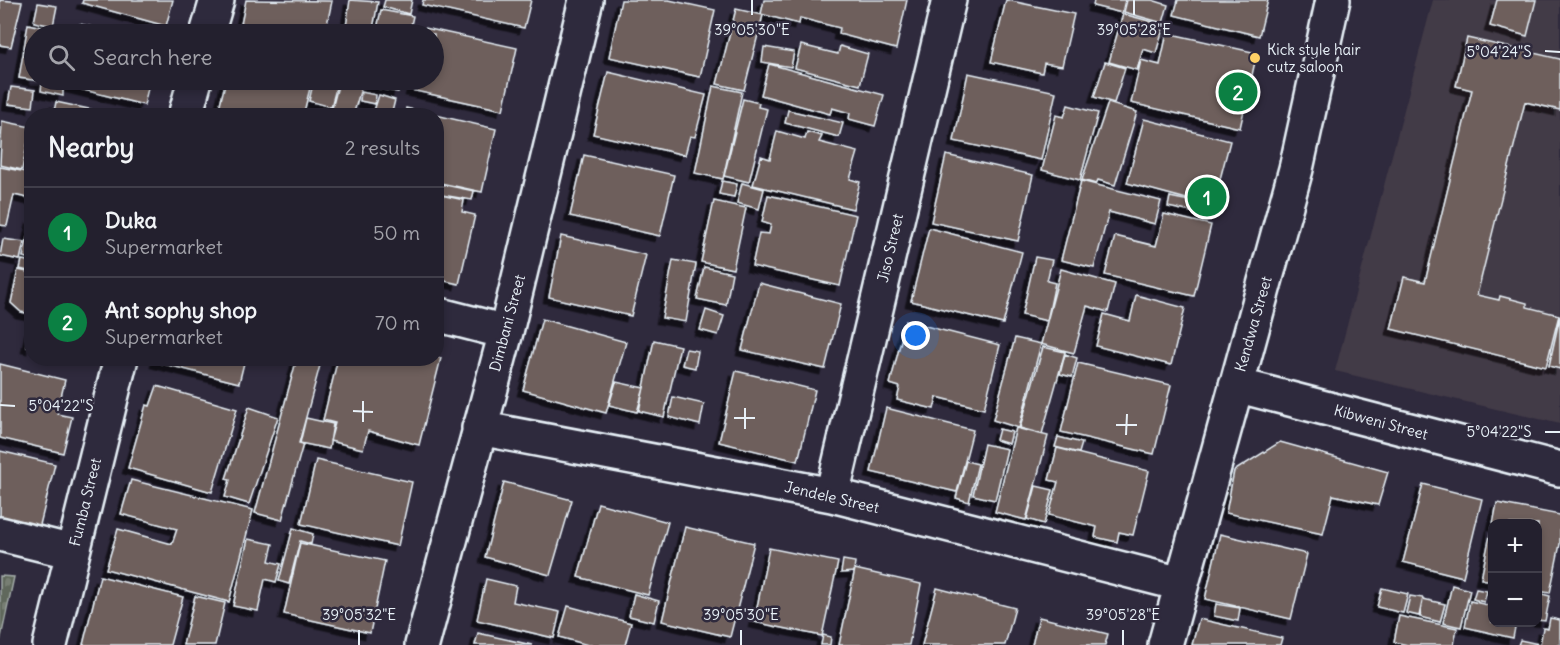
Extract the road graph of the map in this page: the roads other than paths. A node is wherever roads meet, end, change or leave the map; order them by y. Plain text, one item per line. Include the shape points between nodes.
1 (217, 0) edge
2 (586, 0) edge
3 (949, 0) edge
4 (1333, 0) edge
5 (210, 24) edge
6 (192, 90) edge
7 (187, 108) edge
8 (444, 316) edge
9 (506, 332) junction
10 (119, 366) edge
11 (1236, 385) junction
12 (479, 428) junction
13 (1560, 469) edge
14 (832, 495) junction
15 (0, 534) edge
16 (73, 552) junction
17 (1181, 584) junction
18 (50, 645) edge
19 (422, 645) edge
20 (1165, 645) edge

1 - 5 street
2 - 9 street, Dimbani Street
3 - 14 street, Jiso Street
4 - 11 street, Kendwa Street via 1296,169
6 - 7 street
8 - 9 street
9 - 12 street, Dimbani Street
10 - 16 street, Fumba Street
11 - 13 street, Kibweni Street
11 - 17 street, Kendwa Street
12 - 14 street, Jendele Street
12 - 19 street, Dimbani Street
14 - 17 street, Jendele Street
15 - 16 street
16 - 18 street, Fumba Street
17 - 20 street, Kendwa Street

